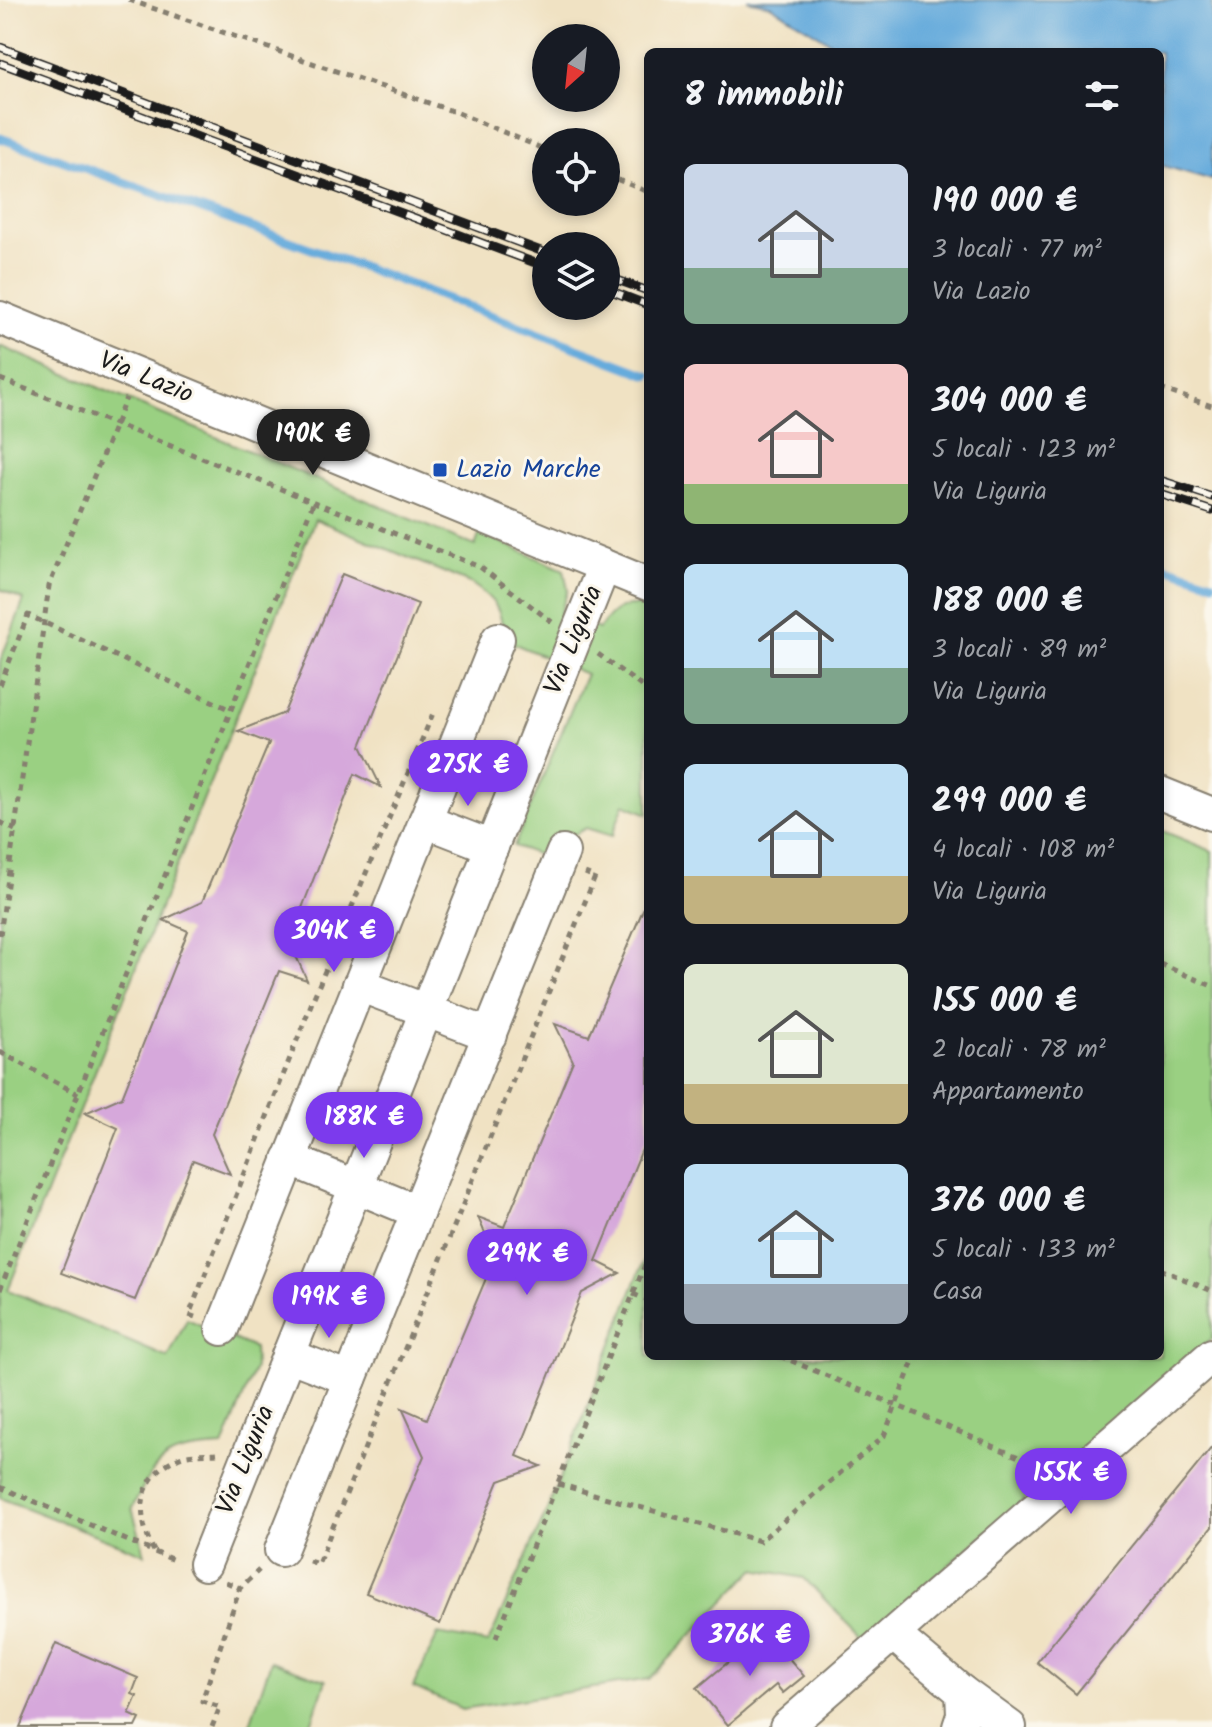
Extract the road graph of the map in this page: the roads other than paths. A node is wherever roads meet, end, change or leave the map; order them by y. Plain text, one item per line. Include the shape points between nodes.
1 (0, 318) edge
2 (604, 566) junction
3 (644, 582) edge
4 (498, 639) dead end
5 (1164, 795) edge
6 (1212, 814) edge
7 (425, 821) junction
8 (492, 847) junction
9 (563, 852) dead end
10 (359, 985) junction
11 (427, 1011) junction
12 (490, 1035) junction
13 (289, 1159) junction
14 (355, 1186) junction
15 (418, 1212) junction
16 (222, 1329) dead end
17 (288, 1355) junction
18 (1211, 1359) edge
19 (350, 1379) junction
20 (281, 1550) road end
21 (200, 1568) road end
22 (893, 1634) junction
23 (962, 1692) junction
24 (786, 1727) edge
25 (959, 1727) edge
26 (1010, 1727) edge

1 - 2 street, Via Lazio
2 - 3 street, Via Lazio
2 - 8 street, Via Liguria
4 - 7 street
5 - 6 street
7 - 8 street
7 - 10 street
8 - 11 street, Via Liguria
9 - 12 street
10 - 11 street
10 - 13 street
11 - 12 street
11 - 14 street, Via Liguria
12 - 15 street
13 - 14 street
13 - 16 street
14 - 15 street
14 - 17 street, Via Liguria
15 - 19 street
17 - 19 street
17 - 21 street, Via Liguria
18 - 22 street
19 - 20 street
22 - 23 street
22 - 24 street
23 - 25 street
23 - 26 street

